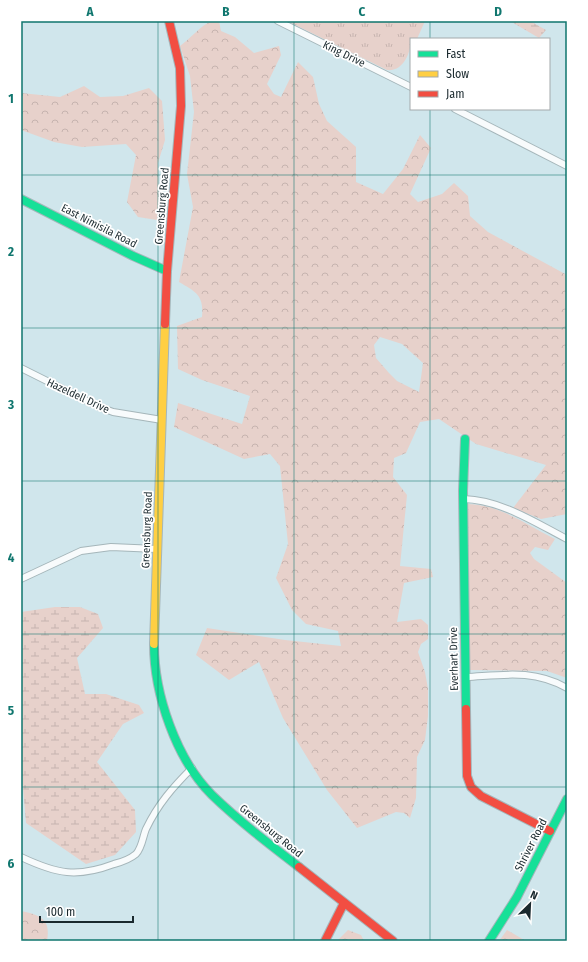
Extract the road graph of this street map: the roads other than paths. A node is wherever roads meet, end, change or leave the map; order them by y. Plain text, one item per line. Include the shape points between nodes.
1 (169, 21) edge
2 (278, 21) edge
3 (410, 87) edge
4 (457, 110) edge
5 (567, 166) edge
6 (21, 199) edge
7 (167, 271) junction
8 (21, 368) edge
9 (162, 420) junction
10 (465, 439) dead end
11 (464, 499) junction
12 (567, 539) edge
13 (157, 549) junction
14 (21, 578) edge
15 (466, 677) junction
16 (567, 688) edge
17 (192, 768) junction
18 (567, 798) edge
19 (550, 831) junction
20 (21, 858) edge
21 (344, 903) junction
22 (325, 941) edge
23 (393, 941) edge
24 (489, 941) edge

1 - 7 main road, Greensburg Road via 180,68 182,106
2 - 3 street, King Drive
4 - 5 street
6 - 7 main road, East Nimisila Road
7 - 9 main road, Greensburg Road
8 - 9 street, Hazeldell Drive via 113,412
9 - 13 main road, Greensburg Road
10 - 11 main road, Everhart Drive
11 - 12 street via 478,500 507,509
11 - 15 main road, Everhart Drive
13 - 14 street via 93,548 70,555
13 - 17 main road, Greensburg Road via 154,646 158,680 169,724
15 - 16 street via 529,674 549,678
15 - 19 main road, Everhart Drive via 466,771 471,787 481,796
17 - 20 street via 166,795 146,829 137,853 128,859 102,869 78,874 51,870
17 - 21 main road, Greensburg Road via 211,794 228,810
18 - 19 main road, Shriver Road
19 - 24 main road, Shriver Road via 511,908
21 - 22 main road
21 - 23 main road, Greensburg Road

